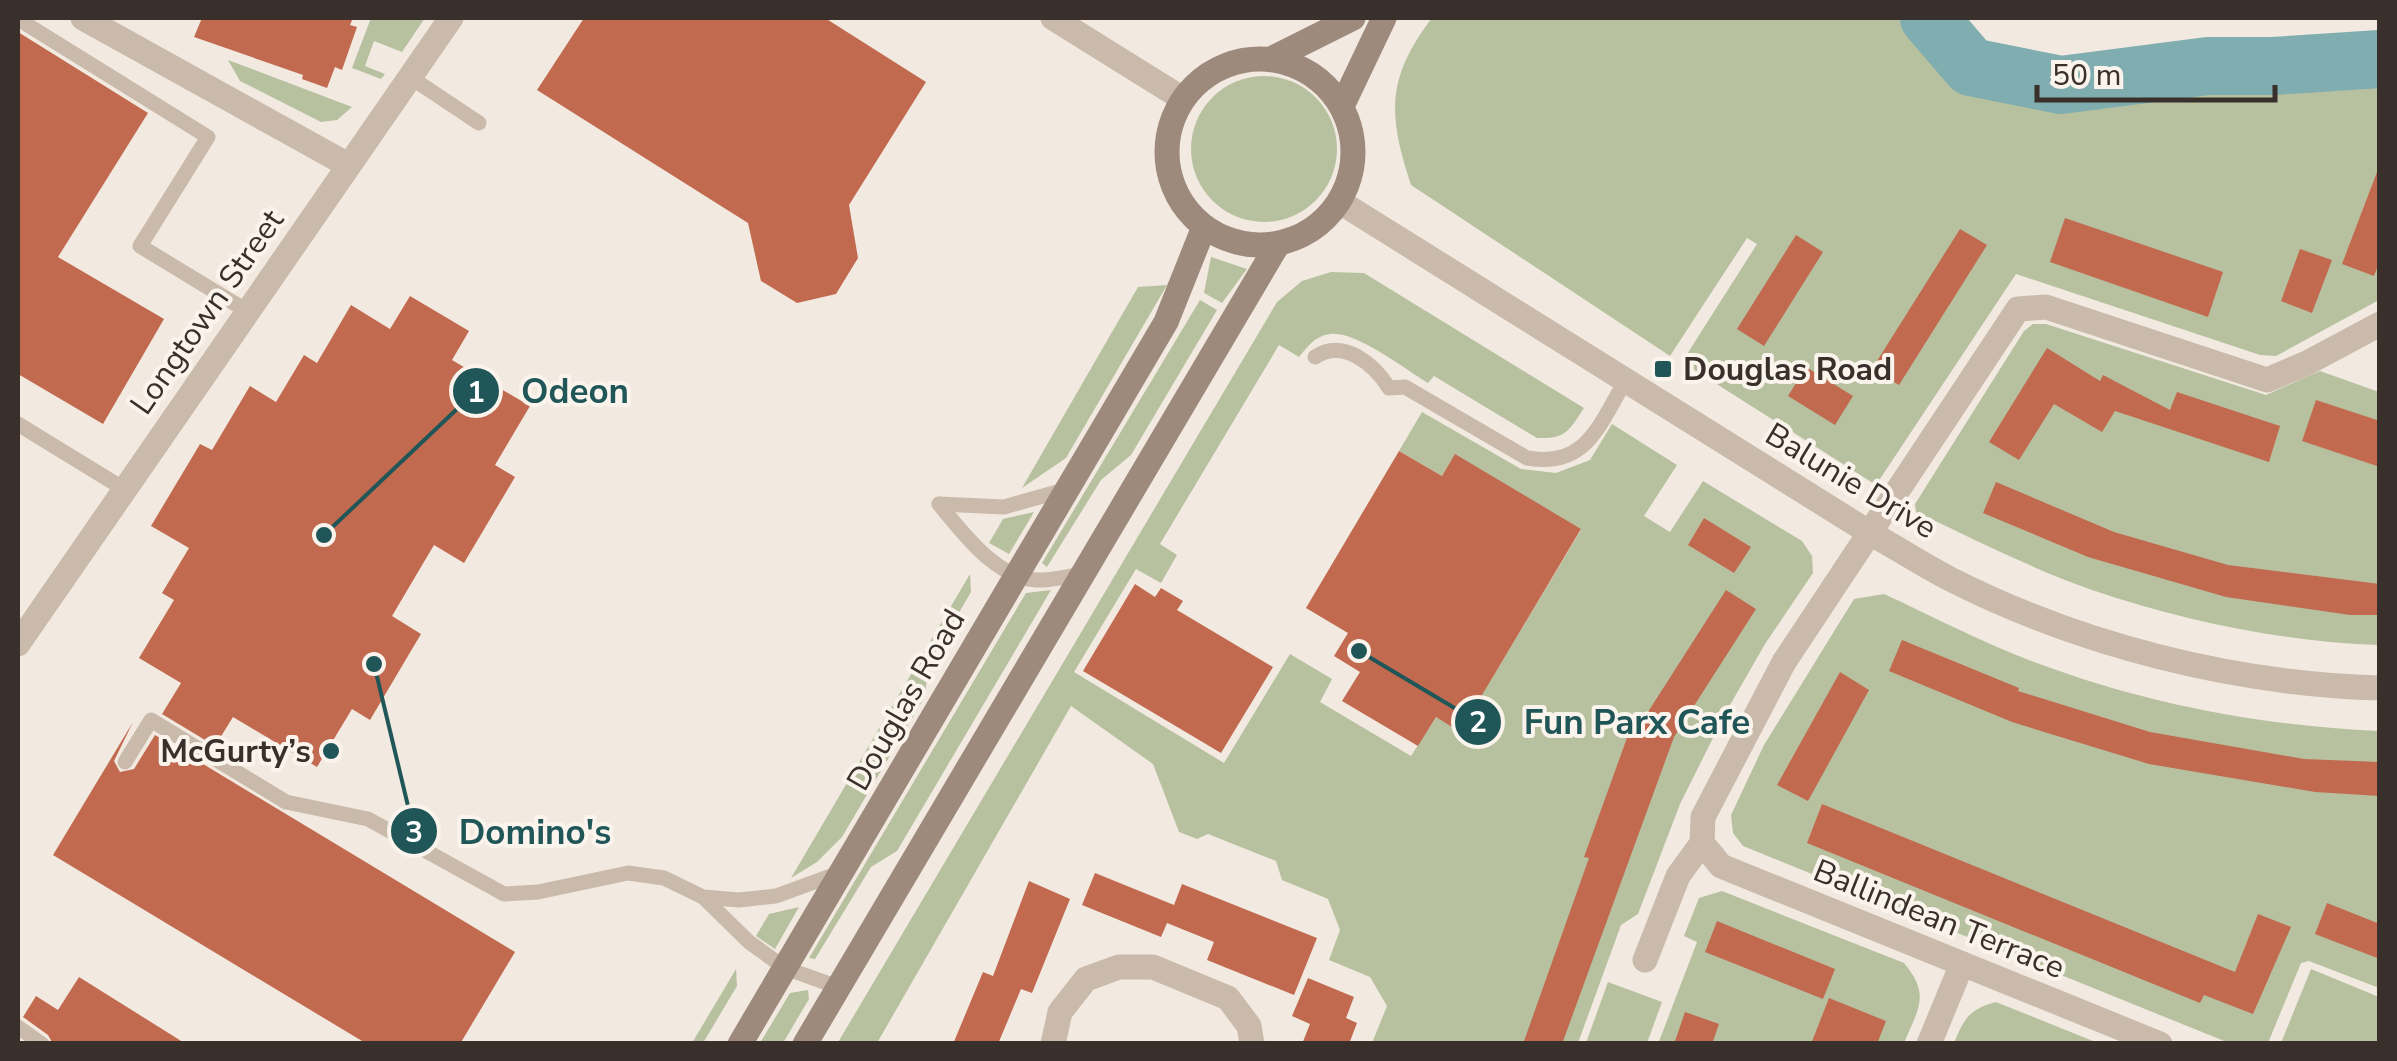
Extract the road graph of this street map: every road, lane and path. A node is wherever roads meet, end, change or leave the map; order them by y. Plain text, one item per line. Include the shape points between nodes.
1 (84, 18) edge
2 (450, 18) edge
3 (1053, 18) edge
4 (1353, 18) edge
5 (1384, 18) edge
6 (18, 19) edge
7 (1271, 59) junction
8 (410, 77) junction
9 (1183, 99) junction
10 (1342, 106) junction
11 (479, 123) dead end
12 (348, 165) junction
13 (1340, 202) junction
14 (1204, 227) junction
15 (1278, 244) junction
16 (247, 311) junction
17 (2380, 324) edge
18 (1315, 358) dead end
19 (1626, 380) junction
20 (18, 424) edge
21 (124, 489) junction
22 (1068, 489) junction
23 (1870, 533) junction
24 (1017, 574) junction
25 (1083, 574) junction
26 (26, 614) edge
27 (18, 644) edge
28 (2380, 688) edge
29 (125, 762) dead end
30 (1702, 843) junction
31 (843, 872) junction
32 (703, 896) junction
33 (1645, 960) dead end
34 (1962, 964) junction
35 (785, 968) junction
36 (838, 987) junction
37 (18, 1026) edge
38 (42, 1044) edge
39 (740, 1044) edge
40 (804, 1044) edge
41 (1053, 1044) edge
42 (1252, 1044) edge
43 (1929, 1044) edge
44 (2160, 1044) edge

1 - 12 street
2 - 8 street, Longtown Street
3 - 9 street
4 - 7 main road
5 - 10 main road
6 - 16 lane via 208,136 140,246
7 - 9 main road via 1231,63
7 - 10 main road via 1300,67
8 - 11 lane
8 - 12 street, Longtown Street
9 - 14 main road via 1169,131 1168,168 1180,201
10 - 13 main road via 1354,154
12 - 16 street, Longtown Street
13 - 15 main road via 1302,236
13 - 19 street, Balunie Drive
14 - 15 main road via 1252,246
14 - 22 main road, Douglas Road via 1166,322
15 - 25 main road
16 - 21 street, Longtown Street
17 - 23 street via 2266,380 2046,307 2018,309
18 - 19 lane via 1344,350 1378,370 1388,388 1405,387 1526,458 1546,462 1584,448
19 - 23 street, Balunie Drive
20 - 21 lane
21 - 26 street, Longtown Street
22 - 24 main road, Douglas Road
22 - 24 lane via 1004,506 939,504 978,551
23 - 28 street, Balunie Drive via 1968,587 2140,651 2245,674
23 - 30 street via 1784,662 1736,749 1703,817
24 - 25 lane via 1034,580
24 - 31 main road, Douglas Road
25 - 36 main road
26 - 27 street, Longtown Street
29 - 32 lane via 151,720 286,802 368,819 504,894 628,873 664,878
30 - 33 street via 1678,876
30 - 34 street, Ballindean Terrace via 1721,866
31 - 32 lane via 776,896
31 - 35 main road, Douglas Road
32 - 35 lane
34 - 43 street
34 - 44 street, Ballindean Terrace
35 - 36 lane
35 - 39 main road, Douglas Road
36 - 40 main road
37 - 38 lane
41 - 42 street via 1060,1012 1086,979 1118,967 1152,967 1228,998 1249,1026

